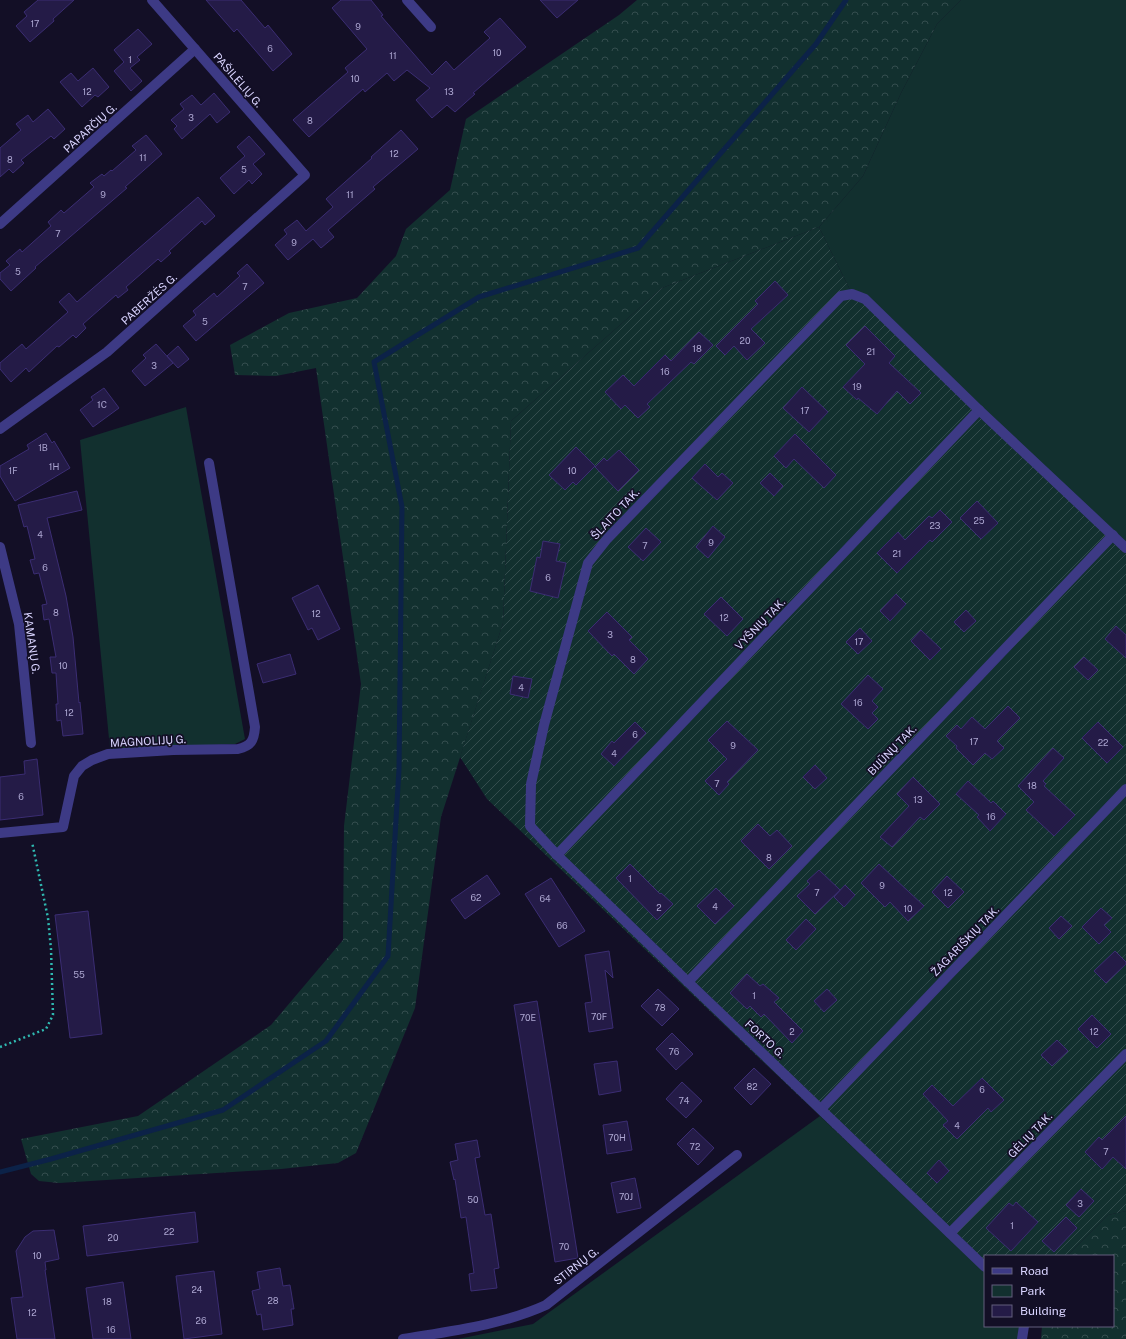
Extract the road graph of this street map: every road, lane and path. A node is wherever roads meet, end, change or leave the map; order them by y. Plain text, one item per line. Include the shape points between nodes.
1 (152, 0) edge
2 (407, 0) edge
3 (431, 27) dead end
4 (195, 49) junction
5 (305, 176) joint
6 (0, 224) edge
7 (979, 410) junction
8 (0, 429) edge
9 (209, 463) dead end
10 (1113, 535) junction
11 (0, 547) edge
12 (1126, 548) edge
13 (32, 743) dead end
14 (1126, 789) edge
15 (530, 826) joint
16 (29, 830) junction
17 (0, 833) edge
18 (557, 855) junction
19 (688, 982) junction
20 (0, 1047) edge
21 (1126, 1054) edge
22 (821, 1109) junction
23 (737, 1155) dead end
24 (950, 1233) junction
25 (984, 1266) edge
26 (1024, 1327) edge
27 (403, 1339) edge
28 (1022, 1339) edge

1 - 4 street, PAŠILĖLIŲ G.
2 - 3 street
4 - 5 street, PAŠILĖLIŲ G.
4 - 6 street, PAPARČIŲ G.
5 - 8 street, PABERŽĖS G. via 107,352
7 - 10 street
7 - 15 street, ŠLAITO TAK. via 865,299 852,294 841,296 832,303 607,539 588,563 544,725 531,784
7 - 18 street, VYŠNIŲ TAK.
9 - 16 street, MAGNOLIJŲ G. via 255,727 254,738 244,748 238,749 108,754 92,760 82,766 74,776 63,827
10 - 12 street
10 - 19 street, BIJŪNŲ TAK.
11 - 13 street, KAMANŲ G. via 19,624
14 - 22 street, ŽAGARIŠKIŲ TAK.
15 - 18 street, FORTO G.
16 - 17 street, MAGNOLIJŲ G.
16 - 20 path via 48,918 52,956 53,1015 46,1029
18 - 19 street, FORTO G.
19 - 22 street, FORTO G.
21 - 24 street, GĖLIŲ TAK.
22 - 24 street, FORTO G.
23 - 27 street, STIRNŲ G. via 546,1305 531,1312 473,1328
24 - 25 street, FORTO G.
26 - 28 street

